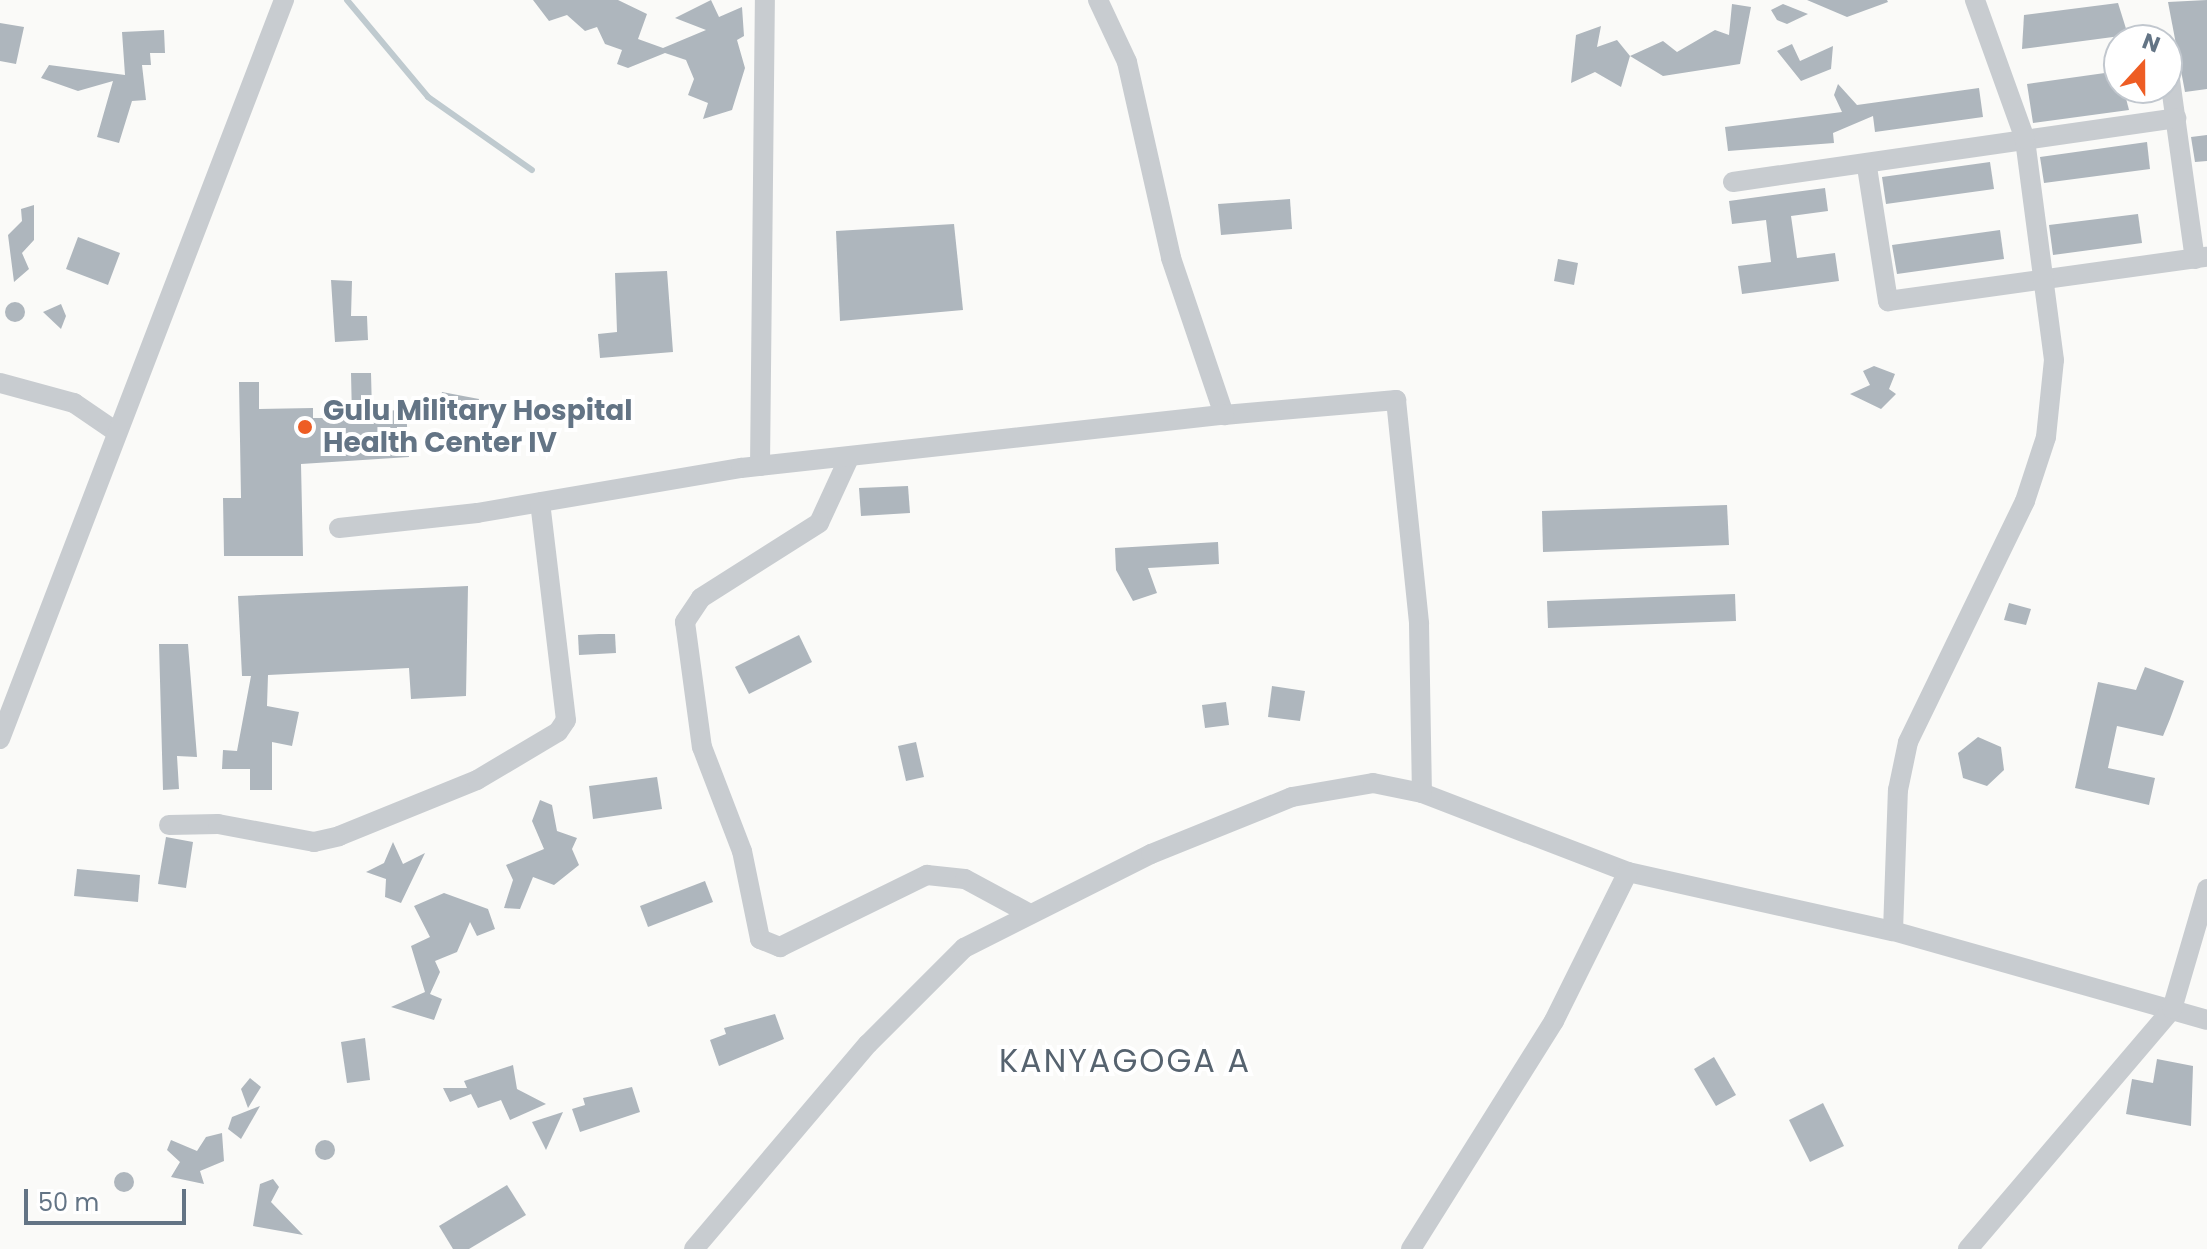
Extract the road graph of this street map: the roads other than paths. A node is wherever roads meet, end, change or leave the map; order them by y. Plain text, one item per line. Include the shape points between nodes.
1 (284, 0) edge
2 (765, 0) edge
3 (1098, 0) edge
4 (1975, 0) edge
5 (2174, 104) edge
6 (2176, 118) junction
7 (2025, 139) junction
8 (1867, 167) junction
9 (1733, 182) dead end
10 (2201, 258) edge
11 (2048, 279) junction
12 (0, 383) edge
13 (1224, 415) junction
14 (115, 431) junction
15 (848, 460) junction
16 (760, 466) junction
17 (540, 503) junction
18 (339, 528) dead end
19 (1, 733) edge
20 (1422, 793) junction
21 (169, 825) dead end
22 (1628, 872) junction
23 (2207, 889) edge
24 (1030, 914) junction
25 (1893, 931) junction
26 (2172, 1009) junction
27 (2207, 1020) edge
28 (694, 1249) edge
29 (1411, 1249) edge
30 (1968, 1249) edge

1 - 14 street
2 - 16 street
3 - 13 street via 1127,62 1171,258
4 - 7 street
5 - 6 street
6 - 7 street
6 - 10 street
7 - 8 street
7 - 11 street
8 - 9 street
8 - 11 street via 1888,301
10 - 11 street
11 - 25 street via 2054,360 2046,437 2025,501 1908,742 1898,790
12 - 14 street via 74,403
13 - 15 street
13 - 20 street via 1396,400 1419,624
14 - 19 street
15 - 16 street
15 - 24 street via 819,523 701,598 685,622 702,747 742,851 760,939 780,947 927,875 965,879
16 - 17 street
17 - 18 street
17 - 21 street via 566,720 558,732 477,780 314,842 218,824
20 - 22 street
20 - 24 street via 1373,783 1292,797
22 - 25 street
22 - 29 street via 1554,1021
23 - 26 street
24 - 28 street via 956,955 868,1044
25 - 26 street
26 - 27 street
26 - 30 street

